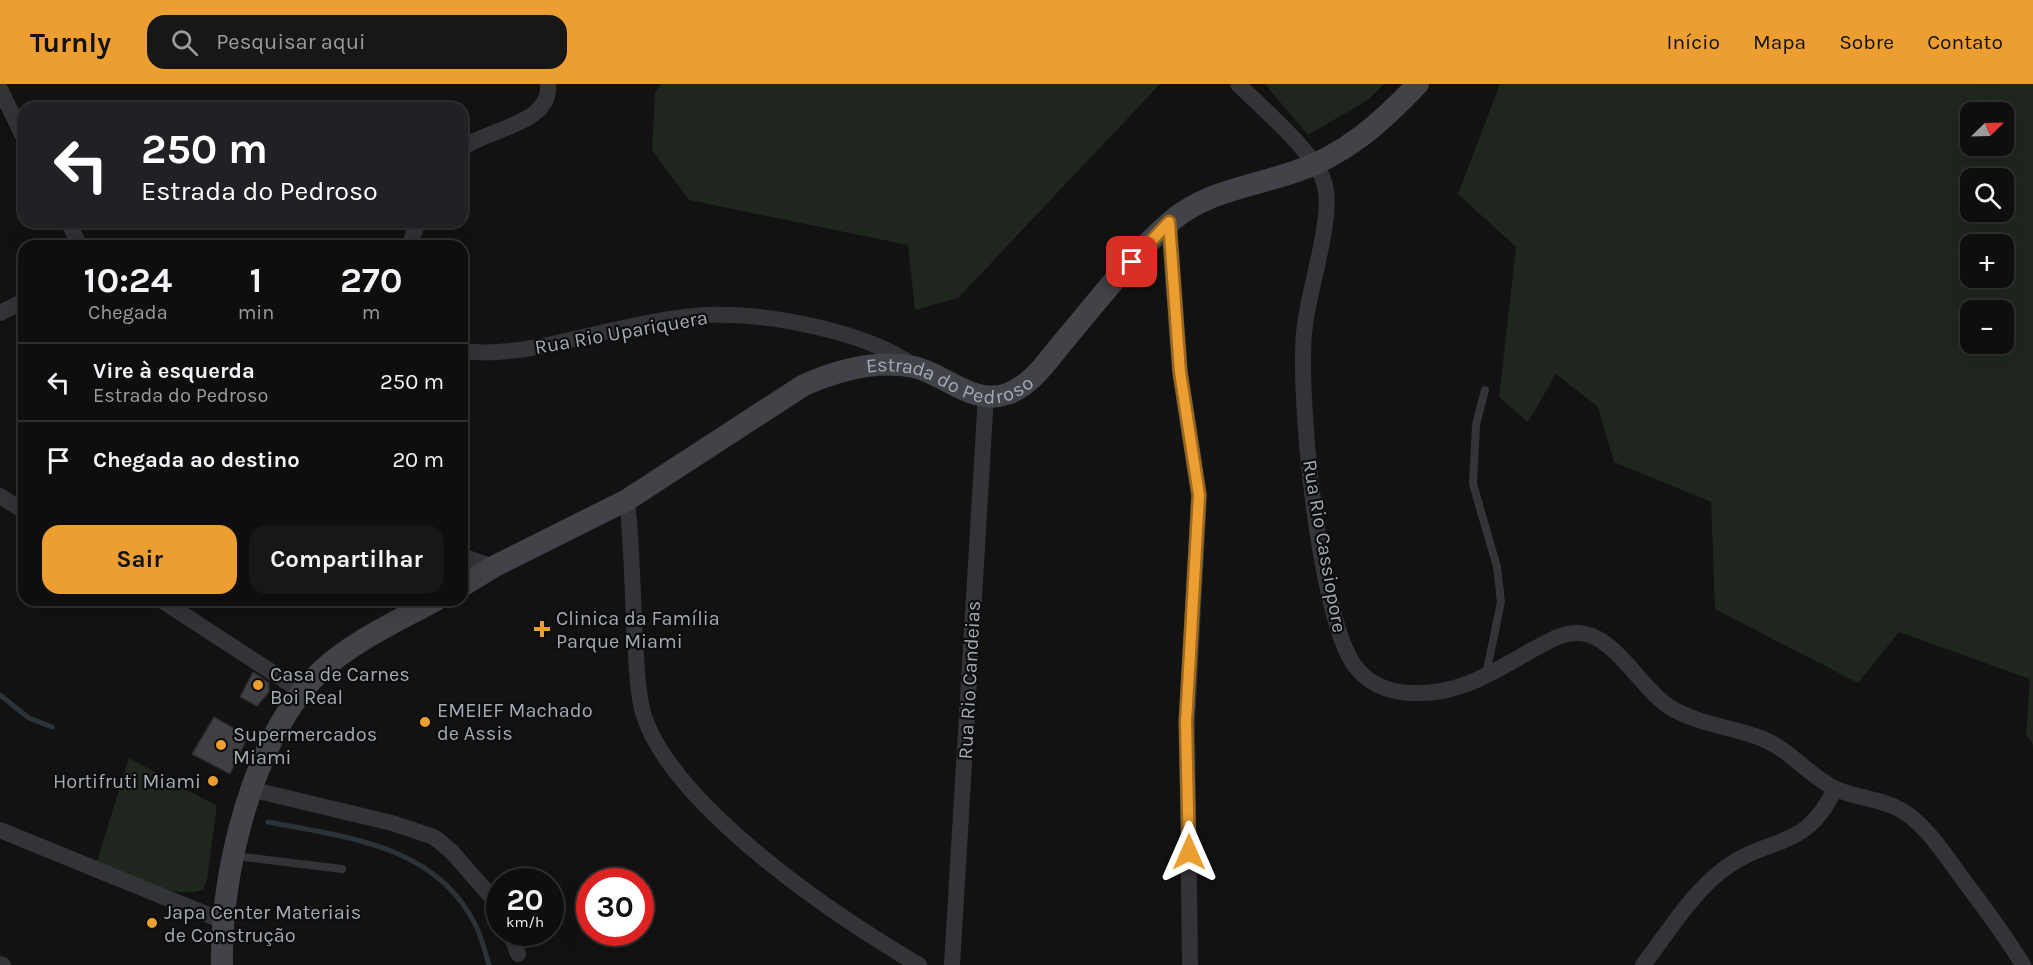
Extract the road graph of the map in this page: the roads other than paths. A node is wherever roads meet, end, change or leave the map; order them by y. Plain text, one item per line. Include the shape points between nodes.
1 (548, 84) edge
2 (1238, 84) edge
3 (1418, 84) edge
4 (0, 89) edge
5 (18, 126) edge
6 (468, 145) edge
7 (1315, 163) junction
8 (1169, 222) junction
9 (18, 304) edge
10 (0, 313) edge
11 (468, 352) edge
12 (914, 367) junction
13 (1485, 390) dead end
14 (986, 396) junction
15 (0, 496) edge
16 (627, 500) junction
17 (18, 507) edge
18 (468, 558) edge
19 (493, 567) junction
20 (468, 582) edge
21 (169, 606) edge
22 (425, 606) edge
23 (1486, 676) junction
24 (301, 691) junction
25 (250, 789) junction
26 (1835, 789) junction
27 (0, 830) edge
28 (235, 856) junction
29 (342, 869) dead end
30 (486, 891) edge
31 (223, 921) junction
32 (515, 946) edge
33 (518, 954) dead end
34 (222, 965) edge
35 (919, 965) edge
36 (952, 965) edge
37 (1190, 965) edge
38 (1643, 965) edge
39 (2024, 965) edge

1 - 6 street via 545,105 535,115
2 - 7 street, Rua Rio Cassiopore
3 - 7 main road, Estrada do Pedroso via 1373,128 1336,154
4 - 5 street
7 - 8 main road, Estrada do Pedroso via 1214,195
7 - 23 street, Rua Rio Cassiopore via 1325,183 1327,209 1304,327 1303,385 1332,616 1354,666 1370,683 1392,691 1443,693
8 - 14 main road, Estrada do Pedroso via 1034,376 1009,393
8 - 37 street via 1180,372 1199,495 1186,722
9 - 10 street
11 - 12 street, Rua Rio Upariquera via 511,351 706,315 781,322 854,337 896,353
12 - 14 main road, Estrada do Pedroso
12 - 16 main road, Estrada do Pedroso via 853,368 804,385
13 - 23 lane via 1476,425 1473,484 1497,567 1501,602
14 - 36 street, Rua Rio Candeias
15 - 17 street
16 - 19 main road, Estrada do Pedroso
16 - 35 street via 643,713 670,764 712,812 780,873
18 - 19 street
19 - 20 main road, Estrada do Pedroso
21 - 24 street
22 - 24 main road via 347,649
23 - 26 street, Rua Rio Cassiopore via 1550,640 1579,632 1593,636 1673,709 1765,740 1786,751
24 - 25 main road via 283,718
25 - 28 main road
25 - 30 street via 434,837
26 - 38 street via 1820,817 1808,829 1720,872 1696,896
26 - 39 street via 1905,812 1992,917
27 - 31 street
28 - 29 lane
28 - 31 main road
31 - 34 main road
32 - 33 street

